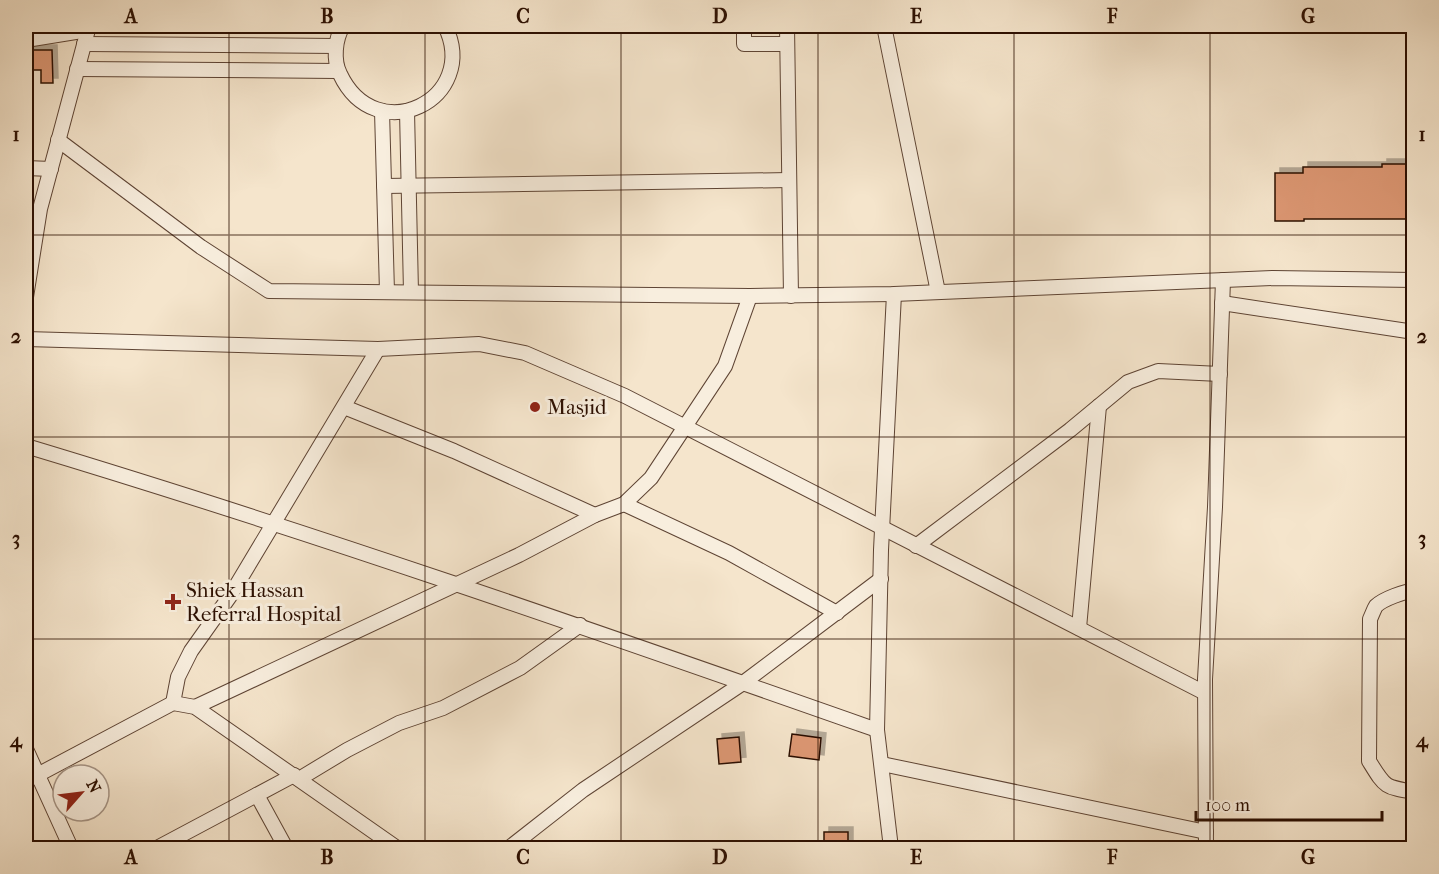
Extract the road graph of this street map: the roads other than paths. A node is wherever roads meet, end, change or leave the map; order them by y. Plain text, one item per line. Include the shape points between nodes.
1 (343, 26) edge
2 (445, 26) edge
3 (744, 26) edge
4 (786, 26) edge
5 (884, 26) edge
6 (88, 28) edge
7 (26, 40) edge
8 (84, 44) junction
9 (787, 44) junction
10 (336, 46) junction
11 (77, 69) junction
12 (338, 70) junction
13 (382, 111) junction
14 (407, 111) junction
15 (58, 140) junction
16 (26, 168) edge
17 (51, 169) junction
18 (789, 180) junction
19 (384, 186) junction
20 (409, 186) junction
21 (1223, 280) junction
22 (1413, 280) edge
23 (387, 292) junction
24 (411, 292) junction
25 (938, 292) junction
26 (894, 294) junction
27 (750, 296) junction
28 (791, 296) junction
29 (26, 297) edge
30 (1222, 303) junction
31 (1413, 332) edge
32 (26, 339) edge
33 (378, 350) junction
34 (1220, 374) junction
35 (1099, 406) junction
36 (344, 407) junction
37 (686, 427) junction
38 (26, 446) edge
39 (624, 504) junction
40 (595, 515) junction
41 (275, 523) junction
42 (883, 529) junction
43 (916, 546) junction
44 (881, 579) junction
45 (455, 583) junction
46 (1413, 591) edge
47 (837, 613) junction
48 (580, 625) junction
49 (1079, 628) junction
50 (743, 683) junction
51 (1205, 693) junction
52 (173, 703) junction
53 (195, 707) junction
54 (878, 730) junction
55 (26, 749) edge
56 (882, 764) junction
57 (297, 777) junction
58 (31, 778) edge
59 (1413, 792) edge
60 (257, 795) junction
61 (1206, 832) junction
62 (173, 845) edge
63 (71, 849) edge
64 (156, 849) edge
65 (286, 849) edge
66 (397, 849) edge
67 (509, 849) edge
68 (891, 849) edge
69 (1206, 849) edge

1 - 10 street
2 - 14 street via 452,45 447,81 436,96
3 - 9 street via 744,44
4 - 9 street
5 - 25 street
6 - 7 street
6 - 8 street
8 - 10 street
8 - 11 street
9 - 18 street
10 - 12 street
11 - 12 street
11 - 15 street
12 - 13 street via 346,88 360,102
13 - 14 street
13 - 19 street
14 - 20 street
15 - 17 street
15 - 23 street via 201,247 269,291
16 - 17 street
17 - 29 street via 40,209
18 - 20 street
18 - 28 street
19 - 20 street
19 - 23 street
20 - 24 street
21 - 22 street
21 - 25 street
21 - 30 street
23 - 24 street
24 - 27 street
25 - 26 street
26 - 28 street
26 - 42 street
27 - 28 street
27 - 37 street via 725,366
30 - 31 street
30 - 34 street
32 - 33 street
33 - 36 street
33 - 37 street via 479,344 525,353
34 - 35 street via 1158,371 1128,382
34 - 51 street
35 - 43 street
35 - 49 street
36 - 40 street via 454,451
36 - 41 street
37 - 39 street via 651,478
37 - 42 street
38 - 41 street
39 - 40 street
39 - 47 street via 729,554
40 - 45 street
41 - 45 street
41 - 52 street via 192,651 178,677
42 - 43 street
42 - 44 street
43 - 49 street
44 - 47 street
44 - 54 street
45 - 48 street
45 - 53 street
46 - 59 street via 1376,606 1370,619 1369,761 1389,788
47 - 50 street
48 - 50 street
48 - 57 street via 520,668 443,708 399,723
49 - 51 street
50 - 54 street
50 - 67 street via 583,790
51 - 61 street
52 - 53 street
52 - 58 street
53 - 57 street
54 - 56 street
55 - 58 street
56 - 61 street
56 - 68 street
57 - 60 street
57 - 66 street
58 - 63 street
60 - 62 street
60 - 65 street
61 - 69 street
62 - 64 street

